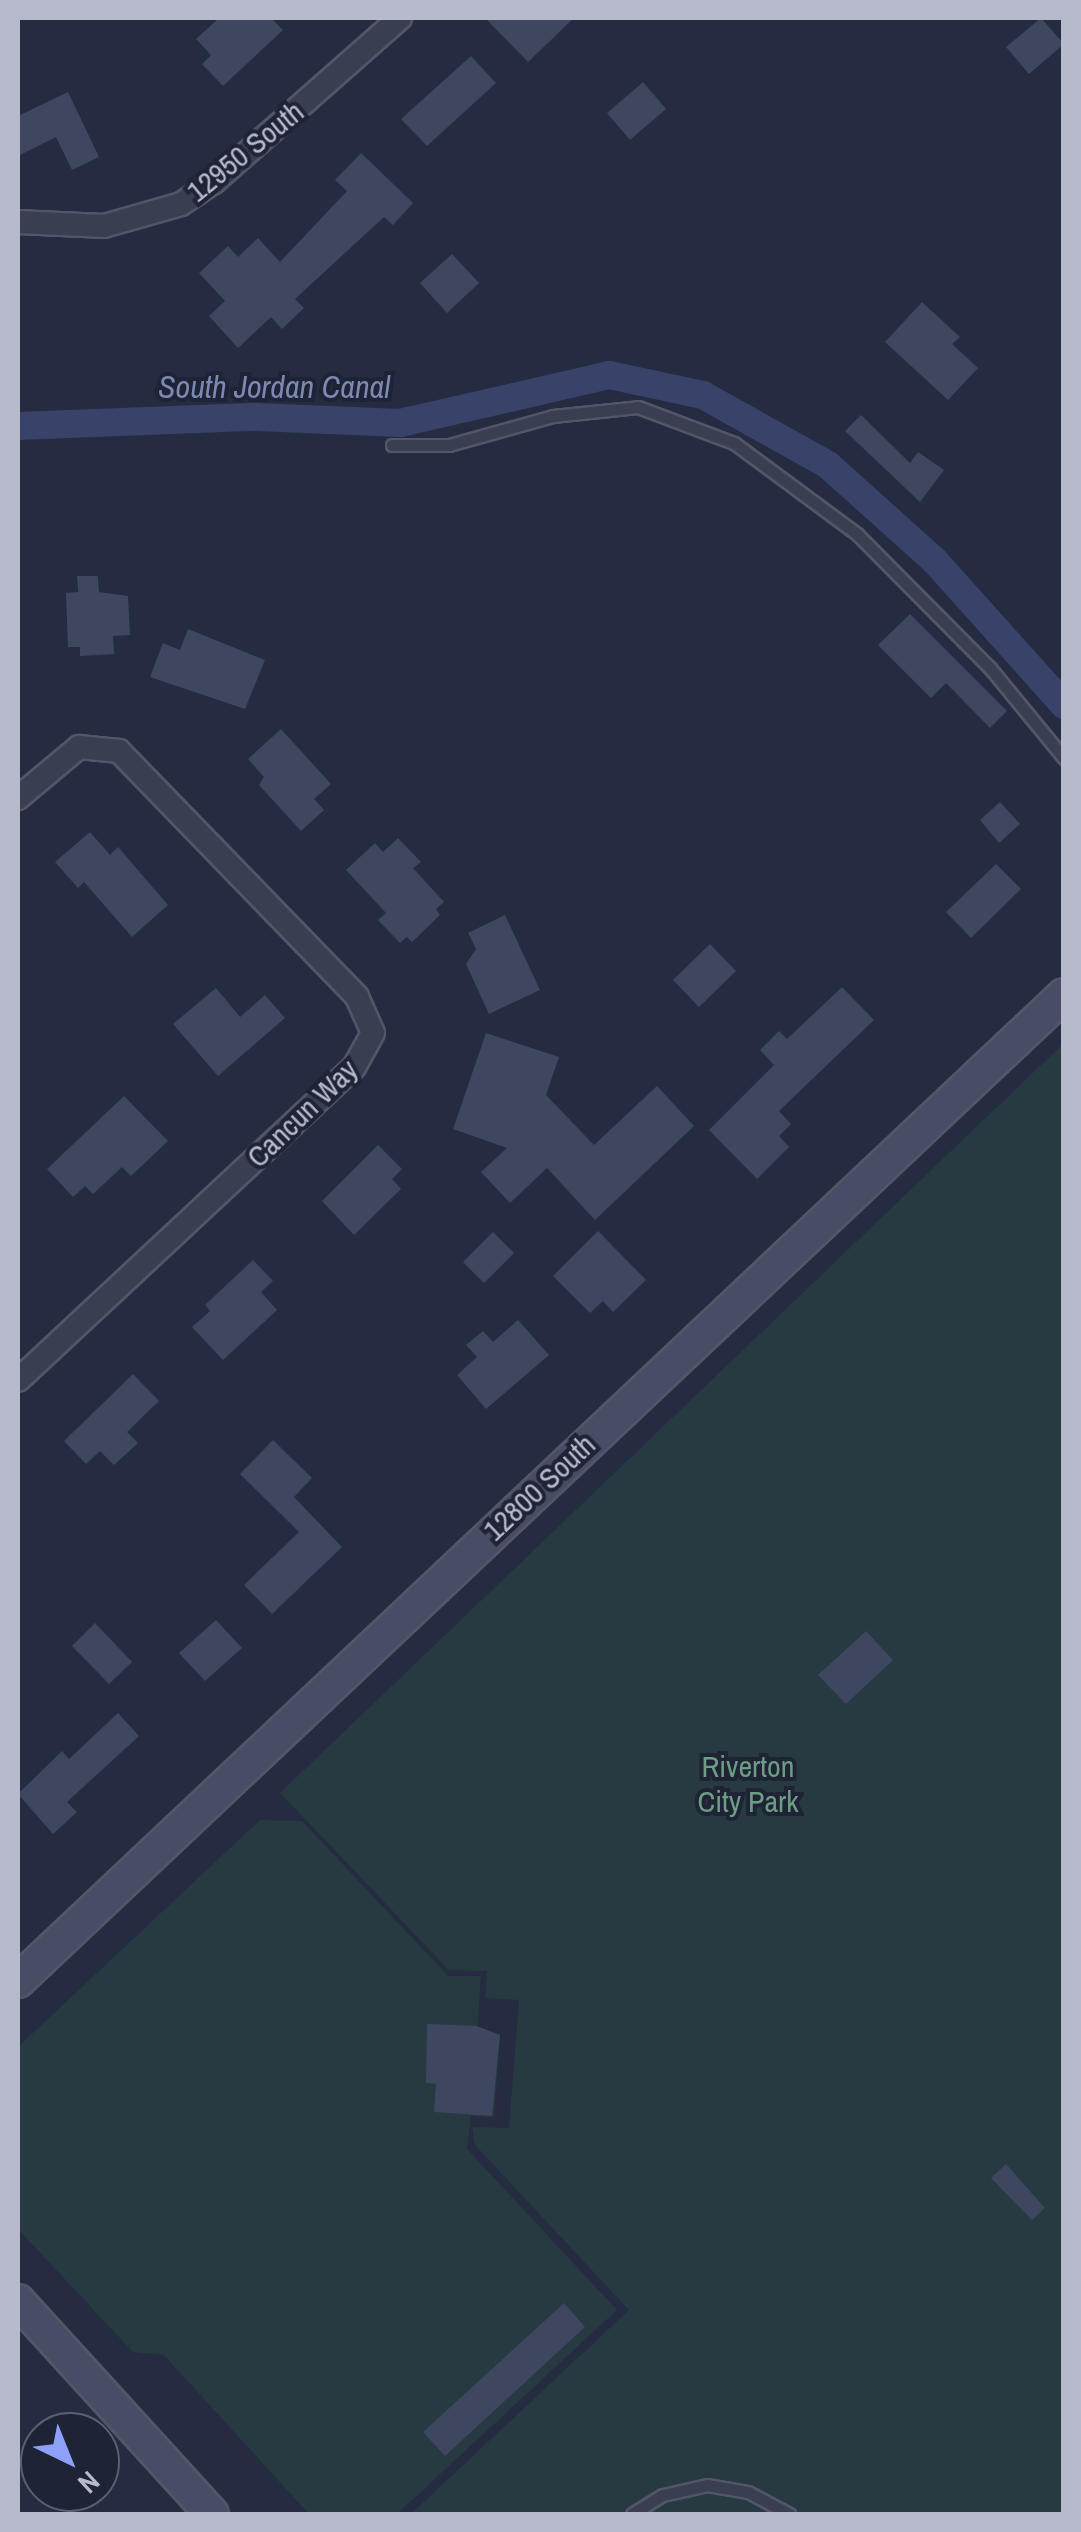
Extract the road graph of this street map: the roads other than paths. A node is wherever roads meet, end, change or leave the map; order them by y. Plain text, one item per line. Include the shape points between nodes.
1 (400, 18) edge
2 (18, 222) edge
3 (392, 445) dead end
4 (1064, 758) edge
5 (18, 798) edge
6 (1064, 994) edge
7 (18, 1380) edge
8 (18, 1982) edge
9 (18, 2301) edge
10 (212, 2514) edge
11 (632, 2514) edge
12 (789, 2514) edge

1 - 2 street, 12950 South via 181,204 143,218 63,229
3 - 4 lane via 449,445 554,416 638,407 734,443 857,534 990,668
5 - 7 street, Cancun Way via 60,757 99,744 136,764 357,997 372,1033 354,1067
6 - 8 street, 12800 South
9 - 10 street
11 - 12 lane via 663,2494 708,2485 748,2492

